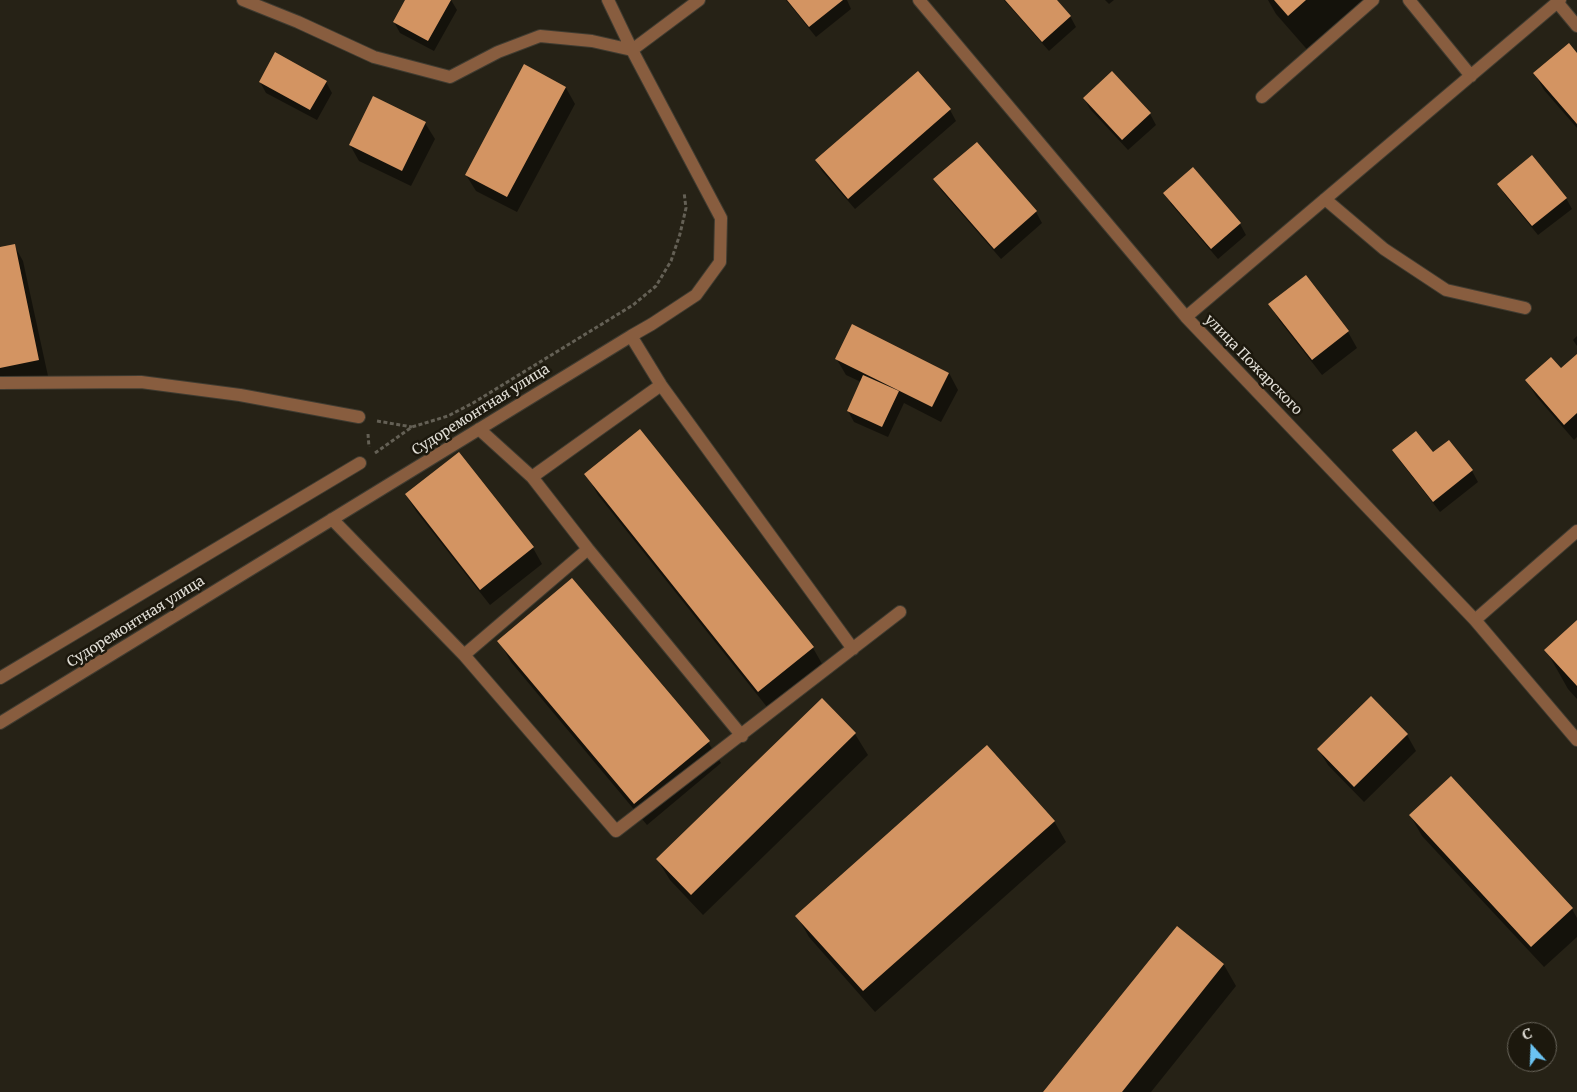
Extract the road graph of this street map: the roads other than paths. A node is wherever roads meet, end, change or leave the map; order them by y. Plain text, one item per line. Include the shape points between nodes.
1 (243, 0) edge
2 (608, 0) edge
3 (699, 0) edge
4 (1373, 0) edge
5 (1409, 0) edge
6 (1559, 1) edge
7 (925, 2) edge
8 (1577, 26) edge
9 (632, 50) junction
10 (1471, 76) junction
11 (1262, 97) dead end
12 (1326, 198) junction
13 (1525, 308) dead end
14 (1186, 317) junction
15 (631, 336) junction
16 (0, 383) edge
17 (661, 385) junction
18 (359, 417) road end
19 (479, 429) junction
20 (360, 463) road end
21 (532, 477) junction
22 (332, 519) junction
23 (1574, 539) edge
24 (588, 549) junction
25 (900, 612) dead end
26 (1476, 620) junction
27 (853, 649) junction
28 (464, 655) junction
29 (0, 678) edge
30 (0, 723) edge
31 (742, 736) junction
32 (1577, 740) edge

1 - 9 street via 374,56 450,77 498,52 540,36 592,41
2 - 9 street, Судоремонтная улица
3 - 9 street
4 - 11 street
5 - 10 street
6 - 8 street
6 - 10 street
7 - 14 street, улица Пожарского
9 - 15 street, Судоремонтная улица via 721,218 720,262 696,295
10 - 12 street
12 - 13 street via 1384,249 1446,290
12 - 14 street
14 - 26 street, улица Пожарского
15 - 17 street
15 - 19 street, Судоремонтная улица
16 - 18 street via 141,382 240,395
17 - 21 street
17 - 27 street
19 - 21 street
19 - 22 street, Судоремонтная улица
20 - 29 street
21 - 24 street
22 - 28 street
22 - 30 street, Судоремонтная улица
23 - 26 street
24 - 28 street
24 - 31 street
25 - 27 street
26 - 32 street, улица Пожарского
27 - 31 street
28 - 31 street via 616,831

